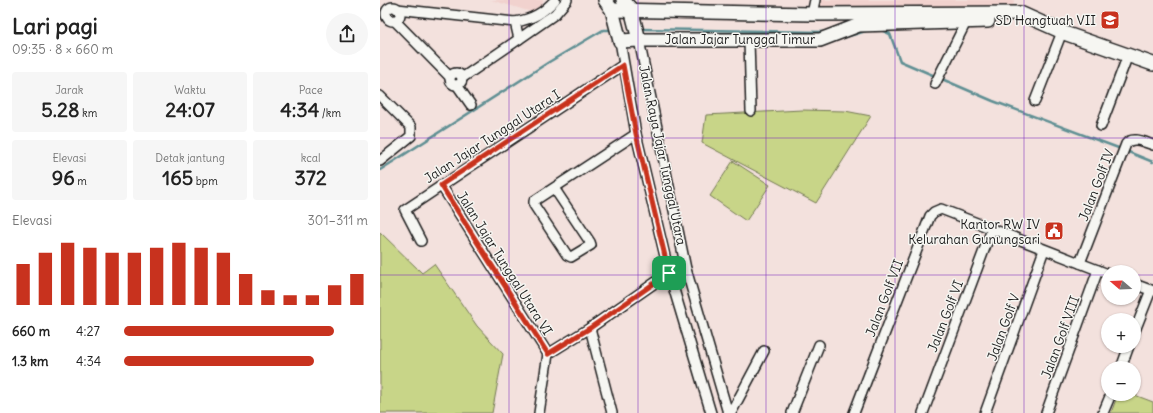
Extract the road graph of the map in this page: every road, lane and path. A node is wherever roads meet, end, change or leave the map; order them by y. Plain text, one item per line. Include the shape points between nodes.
1 (555, 0) edge
2 (567, 0) edge
3 (815, 0) edge
4 (629, 7) edge
5 (610, 8) edge
6 (397, 9) junction
7 (383, 11) edge
8 (812, 14) junction
9 (968, 18) junction
10 (394, 20) junction
11 (515, 22) junction
12 (1062, 32) junction
13 (639, 37) junction
14 (620, 38) junction
15 (519, 39) junction
16 (749, 40) junction
17 (1128, 55) junction
18 (1153, 64) edge
19 (623, 65) junction
20 (460, 82) junction
21 (935, 84) dead end
22 (380, 96) edge
23 (1035, 101) dead end
24 (471, 105) dead end
25 (751, 111) dead end
26 (1102, 126) dead end
27 (636, 134) junction
28 (1153, 145) edge
29 (380, 161) edge
30 (441, 185) junction
31 (554, 188) junction
32 (992, 229) junction
33 (421, 241) dead end
34 (1044, 250) junction
35 (1080, 263) junction
36 (686, 269) junction
37 (1098, 270) junction
38 (1101, 271) edge
39 (669, 273) junction
40 (1141, 286) edge
41 (1152, 290) edge
42 (1141, 316) edge
43 (590, 328) junction
44 (819, 345) dead end
45 (764, 351) dead end
46 (548, 354) junction
47 (1108, 401) edge
48 (539, 413) edge
49 (612, 413) edge
50 (711, 413) edge
51 (728, 413) edge
52 (731, 413) edge
53 (792, 413) edge
54 (854, 413) edge
55 (923, 413) edge
56 (985, 413) edge
57 (1046, 413) edge
58 (1103, 413) edge

1 - 11 street via 530,20
2 - 15 street via 555,14
3 - 8 street
4 - 5 main road, Jalan Jajar Tunggal Timur
4 - 8 main road, Jalan Jajar Tunggal Timur
4 - 13 main road, Jalan Raya Jajar Tunggal Utara
5 - 14 main road, Jalan Raya Jajar Tunggal Utara
6 - 7 street via 392,7
6 - 10 street via 399,15
6 - 11 street
7 - 10 street via 387,17
8 - 9 main road, Jalan Jajar Tunggal Timur
9 - 12 main road, Jalan Jajar Tunggal Timur via 1020,13
9 - 16 main road, Jalan Jajar Tunggal Timur via 859,24 820,40
9 - 21 street
10 - 20 street via 450,77 451,82
11 - 15 street
12 - 17 main road, Jalan Jajar Tunggal Timur
12 - 23 street
13 - 14 main road, Jalan Jajar Tunggal Timur
13 - 16 main road, Jalan Jajar Tunggal Timur
13 - 36 street, Jalan Raya Jajar Tunggal Utara
14 - 19 street, Jalan Raya Jajar Tunggal Utara
15 - 20 street
16 - 25 street
17 - 18 main road, Jalan Jajar Tunggal Timur
17 - 26 street
19 - 27 street, Jalan Raya Jajar Tunggal Utara
19 - 30 street, Jalan Jajar Tunggal Utara I
20 - 24 street
22 - 29 street via 410,127 411,136
27 - 31 street
27 - 39 street, Jalan Raya Jajar Tunggal Utara
28 - 35 street, Jalan Golf IV via 1134,139 1128,140
30 - 33 street, Jalan Jajar Tunggal Utara I via 405,210
30 - 46 street, Jalan Jajar Tunggal Utara VI
31 - 31 street via 534,201 534,205 567,255 571,257 591,245
32 - 34 street, Jalan Golf VII
32 - 54 street, Jalan Golf VII via 941,209 930,216
32 - 55 street, Jalan Golf VI
34 - 35 street, Jalan Golf VII
34 - 56 street, Jalan Golf V
35 - 37 street, Jalan Golf VII
36 - 39 street
36 - 51 street, Jalan Raya Jajar Tunggal Utara
37 - 38 street, Jalan Golf VII
37 - 57 street, Jalan Golf VIII
39 - 43 street
39 - 50 street, Jalan Raya Jajar Tunggal Utara
40 - 41 street
41 - 42 street
43 - 46 street
43 - 49 street
44 - 53 street
45 - 52 street
46 - 48 street
47 - 58 street

